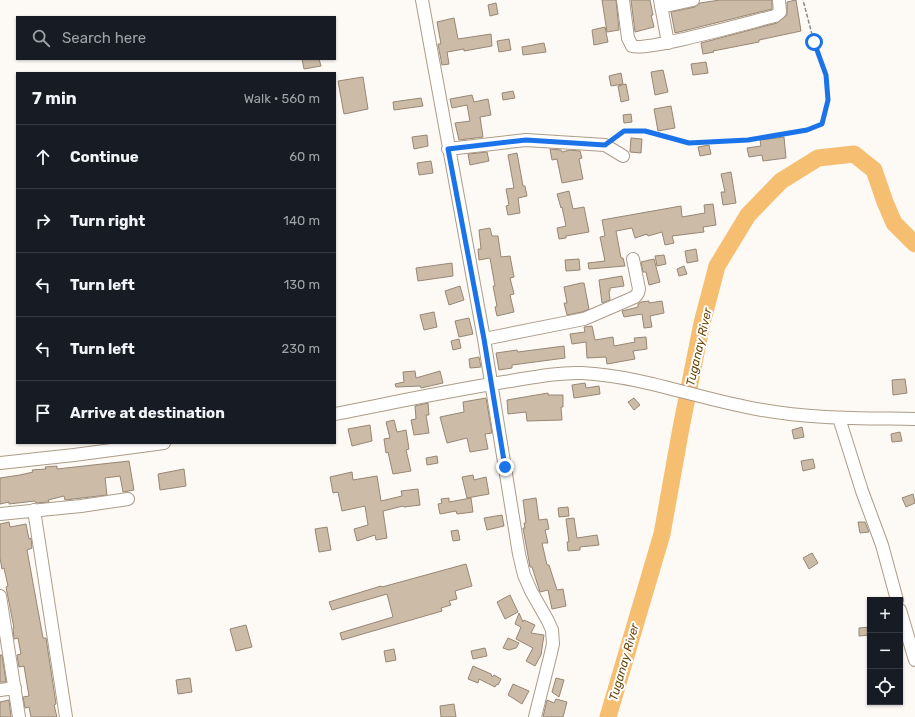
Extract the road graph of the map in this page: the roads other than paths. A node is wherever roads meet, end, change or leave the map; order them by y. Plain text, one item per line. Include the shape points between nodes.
1 (422, 0) edge
2 (623, 0) edge
3 (693, 0) edge
4 (779, 0) edge
5 (661, 3) edge
6 (668, 43) junction
7 (448, 149) junction
8 (623, 156) dead end
9 (633, 259) dead end
10 (484, 339) junction
11 (491, 384) junction
12 (336, 414) edge
13 (839, 418) junction
14 (915, 419) edge
15 (156, 444) edge
16 (0, 463) edge
17 (128, 499) dead end
18 (34, 510) junction
19 (0, 514) edge
20 (0, 596) edge
21 (896, 597) edge
22 (903, 620) edge
23 (4, 645) edge
24 (915, 660) edge
25 (15, 688) junction
26 (0, 690) edge
27 (19, 717) edge
28 (66, 717) edge
29 (535, 717) edge

1 - 7 street
2 - 6 street via 628,38 632,46 639,48
3 - 5 street
4 - 6 street via 780,12 775,16
5 - 6 street
7 - 8 street via 526,140 605,145
7 - 10 street
9 - 10 street via 639,289 635,296 584,319
10 - 11 street
11 - 12 street
11 - 13 street via 580,373 621,377 762,410
11 - 29 street via 520,561 531,591 552,630 553,644
13 - 14 street
13 - 21 street via 882,546
15 - 16 street
17 - 18 street
18 - 19 street
18 - 28 street
20 - 23 street
22 - 24 street
23 - 25 street
25 - 26 street
25 - 27 street

